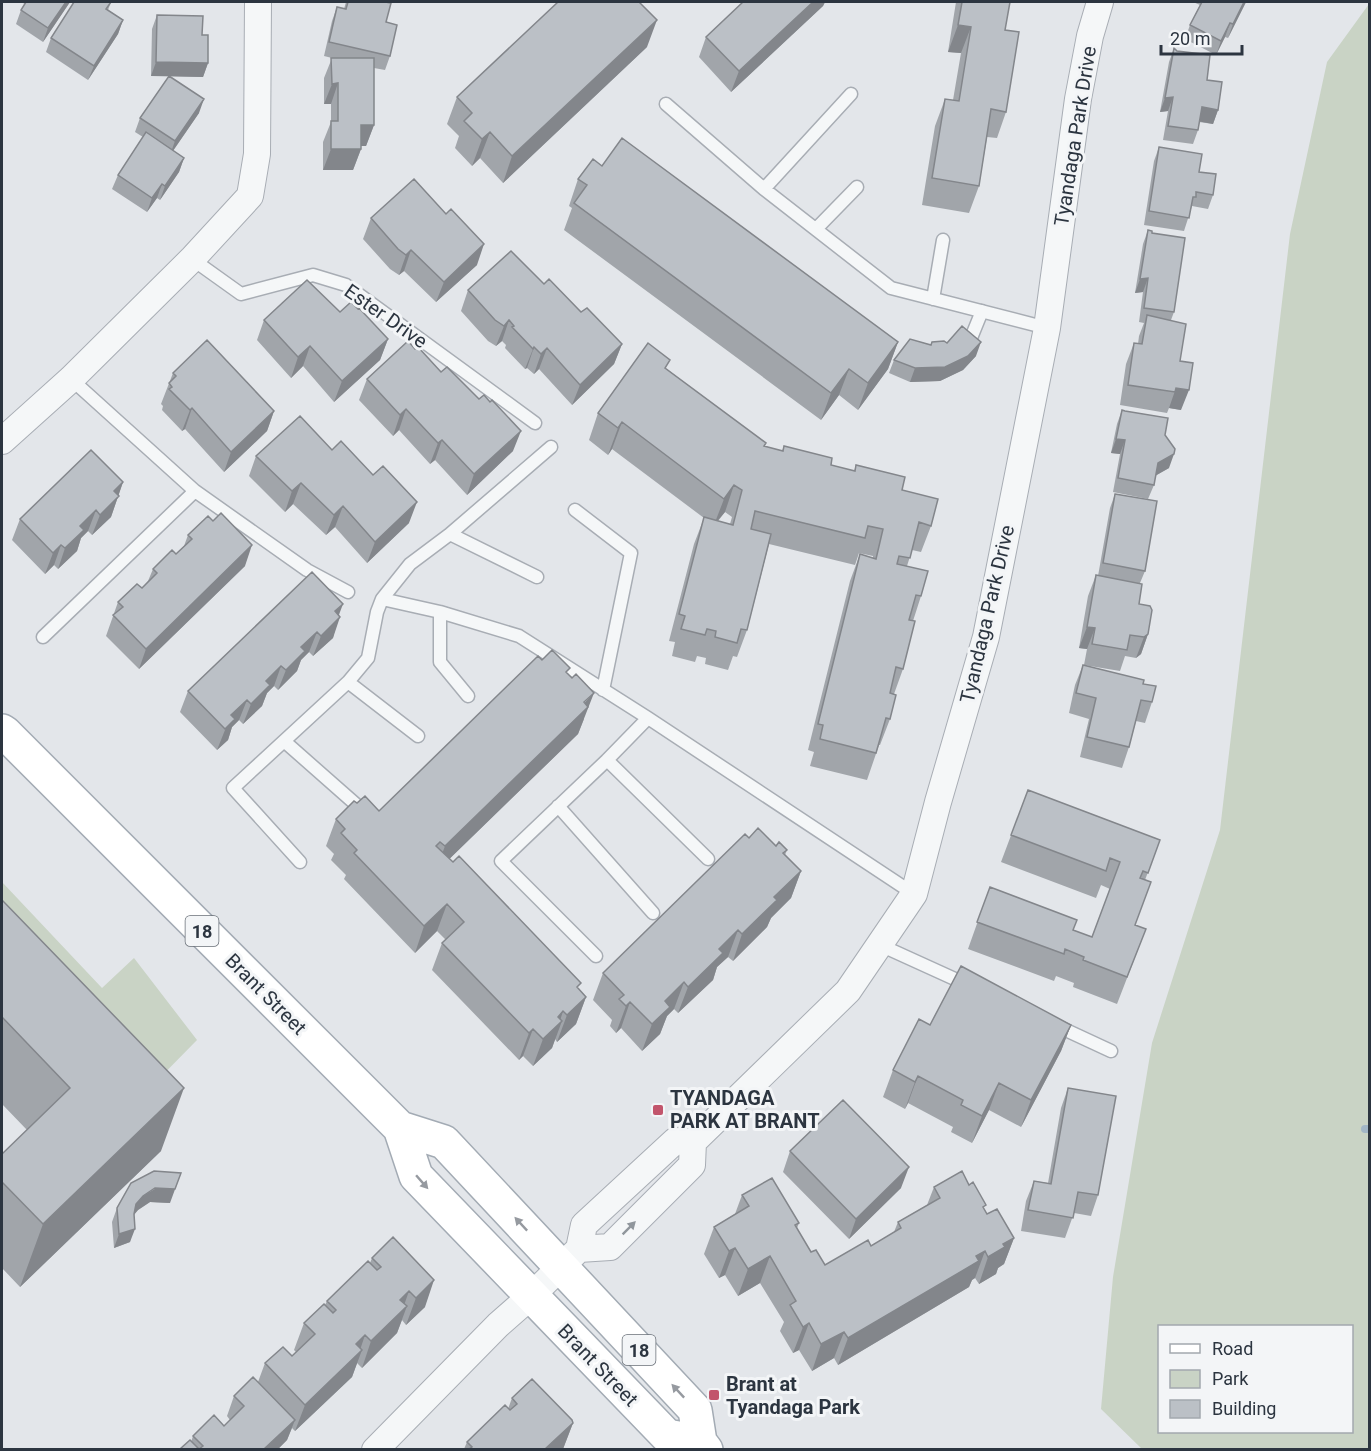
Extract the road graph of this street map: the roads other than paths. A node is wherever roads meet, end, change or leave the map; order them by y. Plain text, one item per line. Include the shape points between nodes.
1 (258, 2) edge
2 (1100, 2) edge
3 (851, 94) dead end
4 (666, 104) dead end
5 (857, 187) dead end
6 (764, 189) junction
7 (816, 229) junction
8 (943, 240) dead end
9 (192, 260) junction
10 (933, 299) junction
11 (982, 311) junction
12 (1047, 328) junction
13 (969, 343) edge
14 (70, 379) junction
15 (535, 423) dead end
16 (2, 441) edge
17 (551, 447) dead end
18 (195, 491) junction
19 (575, 510) dead end
20 (450, 534) junction
21 (537, 577) dead end
22 (348, 592) dead end
23 (382, 599) junction
24 (440, 612) junction
25 (43, 637) dead end
26 (348, 682) junction
27 (603, 690) junction
28 (468, 696) dead end
29 (648, 718) junction
30 (2, 729) edge
31 (418, 736) dead end
32 (284, 741) junction
33 (608, 760) junction
34 (558, 806) junction
35 (360, 808) edge
36 (708, 860) dead end
37 (300, 862) dead end
38 (914, 894) junction
39 (653, 913) dead end
40 (880, 945) junction
41 (596, 956) dead end
42 (975, 988) edge
43 (1048, 1022) edge
44 (1111, 1050) dead end
45 (400, 1128) junction
46 (570, 1258) junction
47 (531, 1296) junction
48 (703, 1446) edge
49 (375, 1449) edge

1 - 9 street via 257,154 250,196
2 - 12 street, Tyandaga Park Drive via 1078,99
3 - 6 lane
4 - 6 lane
5 - 7 lane
6 - 7 lane
7 - 10 lane via 891,288
8 - 10 lane
9 - 14 street
9 - 15 lane, Ester Drive via 241,294 314,275 346,285
10 - 11 lane
11 - 12 lane
11 - 13 lane
12 - 38 street, Tyandaga Park Drive via 986,637
14 - 16 street
14 - 18 lane
17 - 20 lane
18 - 22 lane via 307,570
18 - 25 lane
19 - 27 lane via 631,553
20 - 21 lane
20 - 23 lane via 410,564
23 - 24 lane
23 - 26 lane via 368,658
24 - 27 lane via 519,636
24 - 28 lane via 440,662
26 - 31 lane
26 - 32 lane
27 - 29 lane
29 - 33 lane
29 - 38 lane
30 - 45 main road, Brant Street / 18
32 - 35 lane
32 - 37 lane via 233,788
33 - 34 lane
33 - 36 lane
34 - 39 lane
34 - 41 lane via 501,861
38 - 40 street, Tyandaga Park Drive
40 - 42 lane
40 - 46 street, Tyandaga Park Drive via 849,991 693,1142 692,1165 610,1247
43 - 44 lane
46 -> 45 main road, Brant Street / 18 via 444,1142
45 -> 47 main road, Brant Street / 18 via 416,1176
46 - 47 street
48 -> 46 main road, Brant Street / 18 via 695,1410
47 - 48 main road, Brant Street / 18 via 667,1436
47 - 49 street

